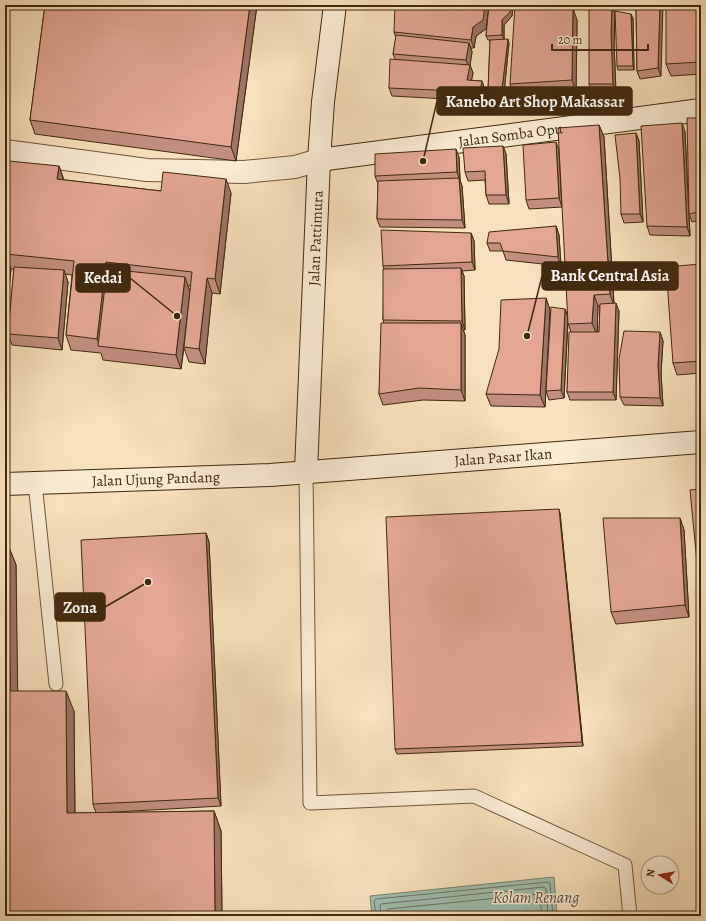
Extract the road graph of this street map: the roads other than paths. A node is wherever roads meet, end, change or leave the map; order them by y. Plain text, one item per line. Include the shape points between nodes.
1 (335, 5) edge
2 (701, 110) edge
3 (5, 151) edge
4 (319, 160) junction
5 (701, 442) edge
6 (306, 471) junction
7 (35, 483) junction
8 (5, 484) edge
9 (56, 684) dead end
10 (630, 916) edge

1 - 4 street, Jalan Pattimura
2 - 4 street, Jalan Somba Opu
3 - 4 street, Jalan Somba Opu via 147,170 244,172 295,167
4 - 6 street, Jalan Pattimura
5 - 6 street, Jalan Pasar Ikan
6 - 7 street, Jalan Ujung Pandang via 270,475
6 - 10 lane via 310,803 474,796 625,865
7 - 8 street, Jalan Ujung Pandang
7 - 9 lane

